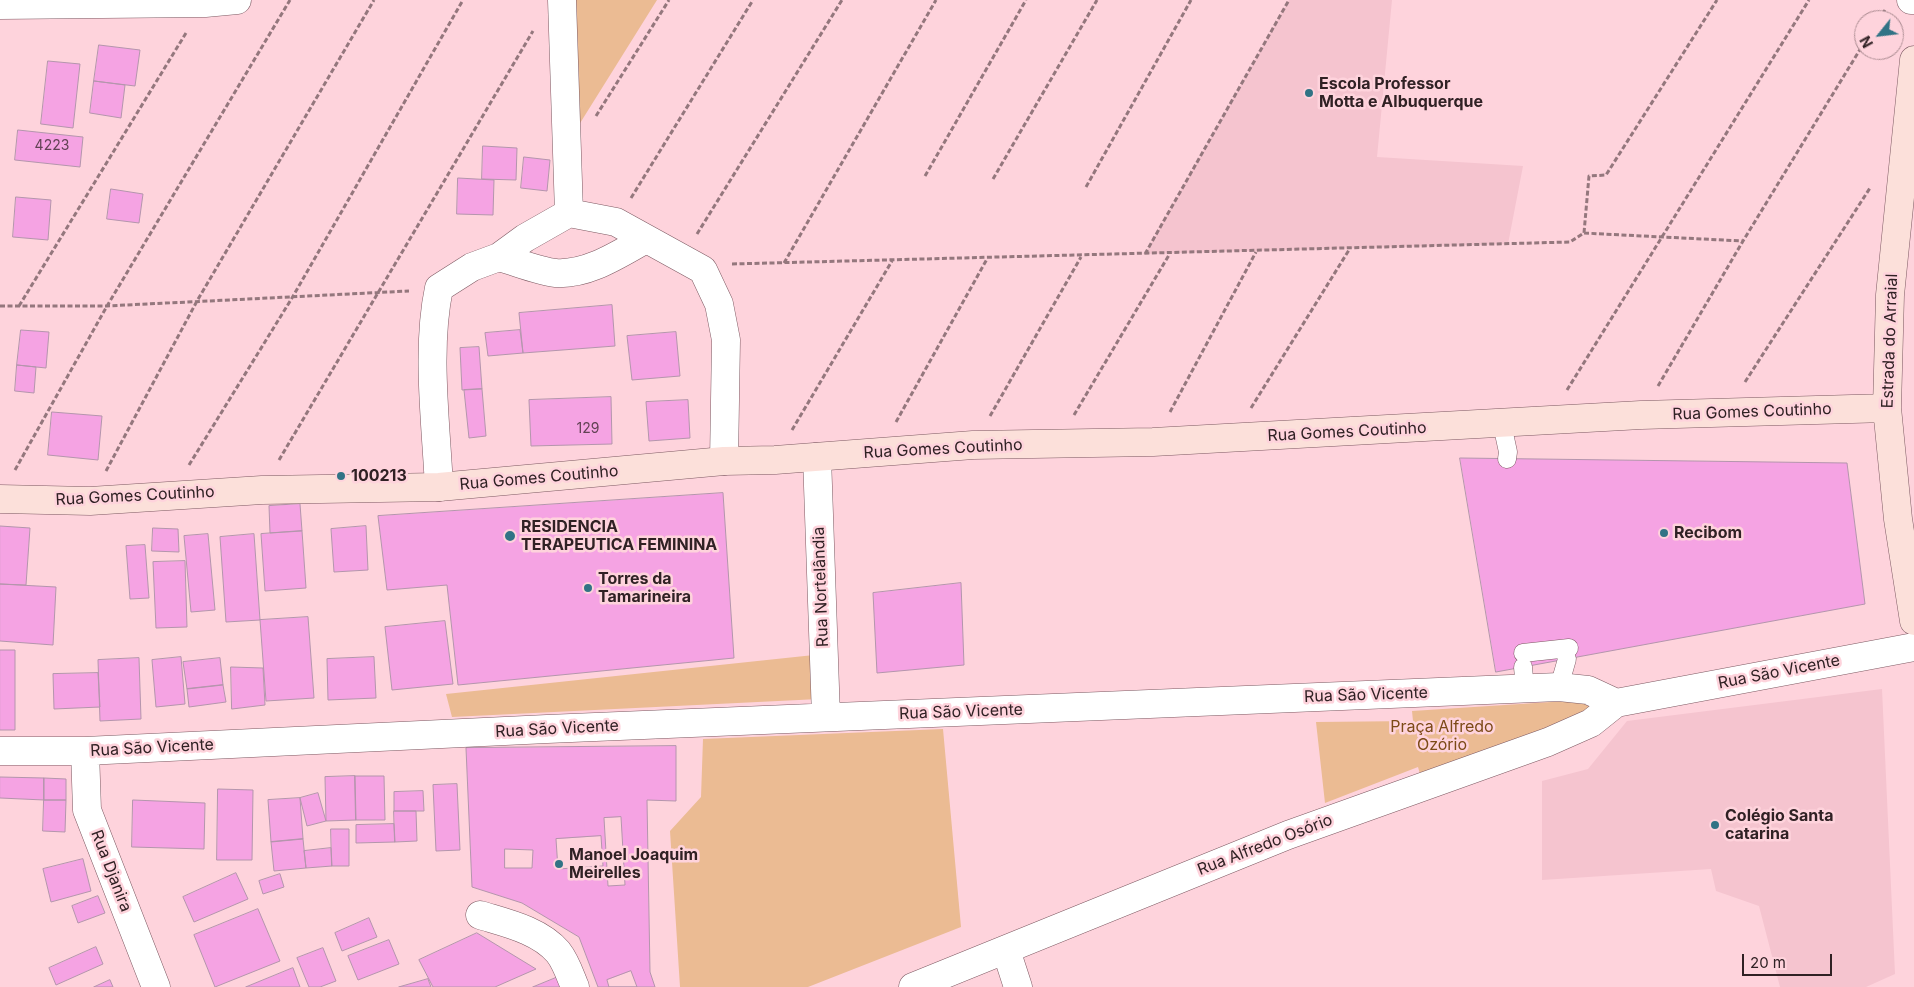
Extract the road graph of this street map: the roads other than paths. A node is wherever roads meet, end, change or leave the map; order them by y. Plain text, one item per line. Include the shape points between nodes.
1 (238, 0) edge
2 (562, 0) edge
3 (0, 5) edge
4 (1914, 60) edge
5 (569, 213) junction
6 (646, 239) junction
7 (499, 257) junction
8 (1887, 408) junction
9 (1502, 424) junction
10 (817, 457) junction
11 (1507, 459) dead end
12 (724, 461) junction
13 (439, 487) junction
14 (5, 489) edge
15 (1914, 621) edge
16 (1914, 647) edge
17 (1524, 670) junction
18 (1559, 687) junction
19 (1616, 703) junction
20 (826, 717) junction
21 (0, 751) edge
22 (85, 751) junction
23 (480, 915) dead end
24 (1006, 950) junction
25 (156, 987) edge
26 (576, 987) edge
27 (913, 987) edge
28 (1018, 987) edge

1 - 3 street
2 - 5 street
4 - 8 street, Estrada do Arraial via 1890,296
5 - 6 street via 616,222
5 - 7 street
6 - 7 street via 602,263 556,273
6 - 12 street via 693,264 719,304 726,340
7 - 13 street via 472,267 439,288 433,324
8 - 9 street, Rua Gomes Coutinho via 1641,415
8 - 15 street, Estrada do Arraial via 1898,519
9 - 10 street, Rua Gomes Coutinho via 1153,442 973,445
9 - 11 lane
10 - 12 street, Rua Gomes Coutinho
10 - 20 street, Rua Nortelândia
12 - 13 street, Rua Gomes Coutinho
13 - 14 street, Rua Gomes Coutinho via 262,490 90,501
16 - 19 street, Rua São Vicente
17 - 18 street, Rua São Vicente
17 - 18 lane via 1568,654
17 - 20 street, Rua São Vicente
18 - 19 street, Rua São Vicente via 1588,690
19 - 24 street, Rua Alfredo Osório via 1591,723 1548,742 1288,835
20 - 22 street, Rua São Vicente
21 - 22 street, Rua São Vicente
22 - 25 street, Rua Djanira via 87,810
23 - 26 street via 519,927 543,940 557,951
24 - 27 street, Rua Alfredo Osório
24 - 28 street

